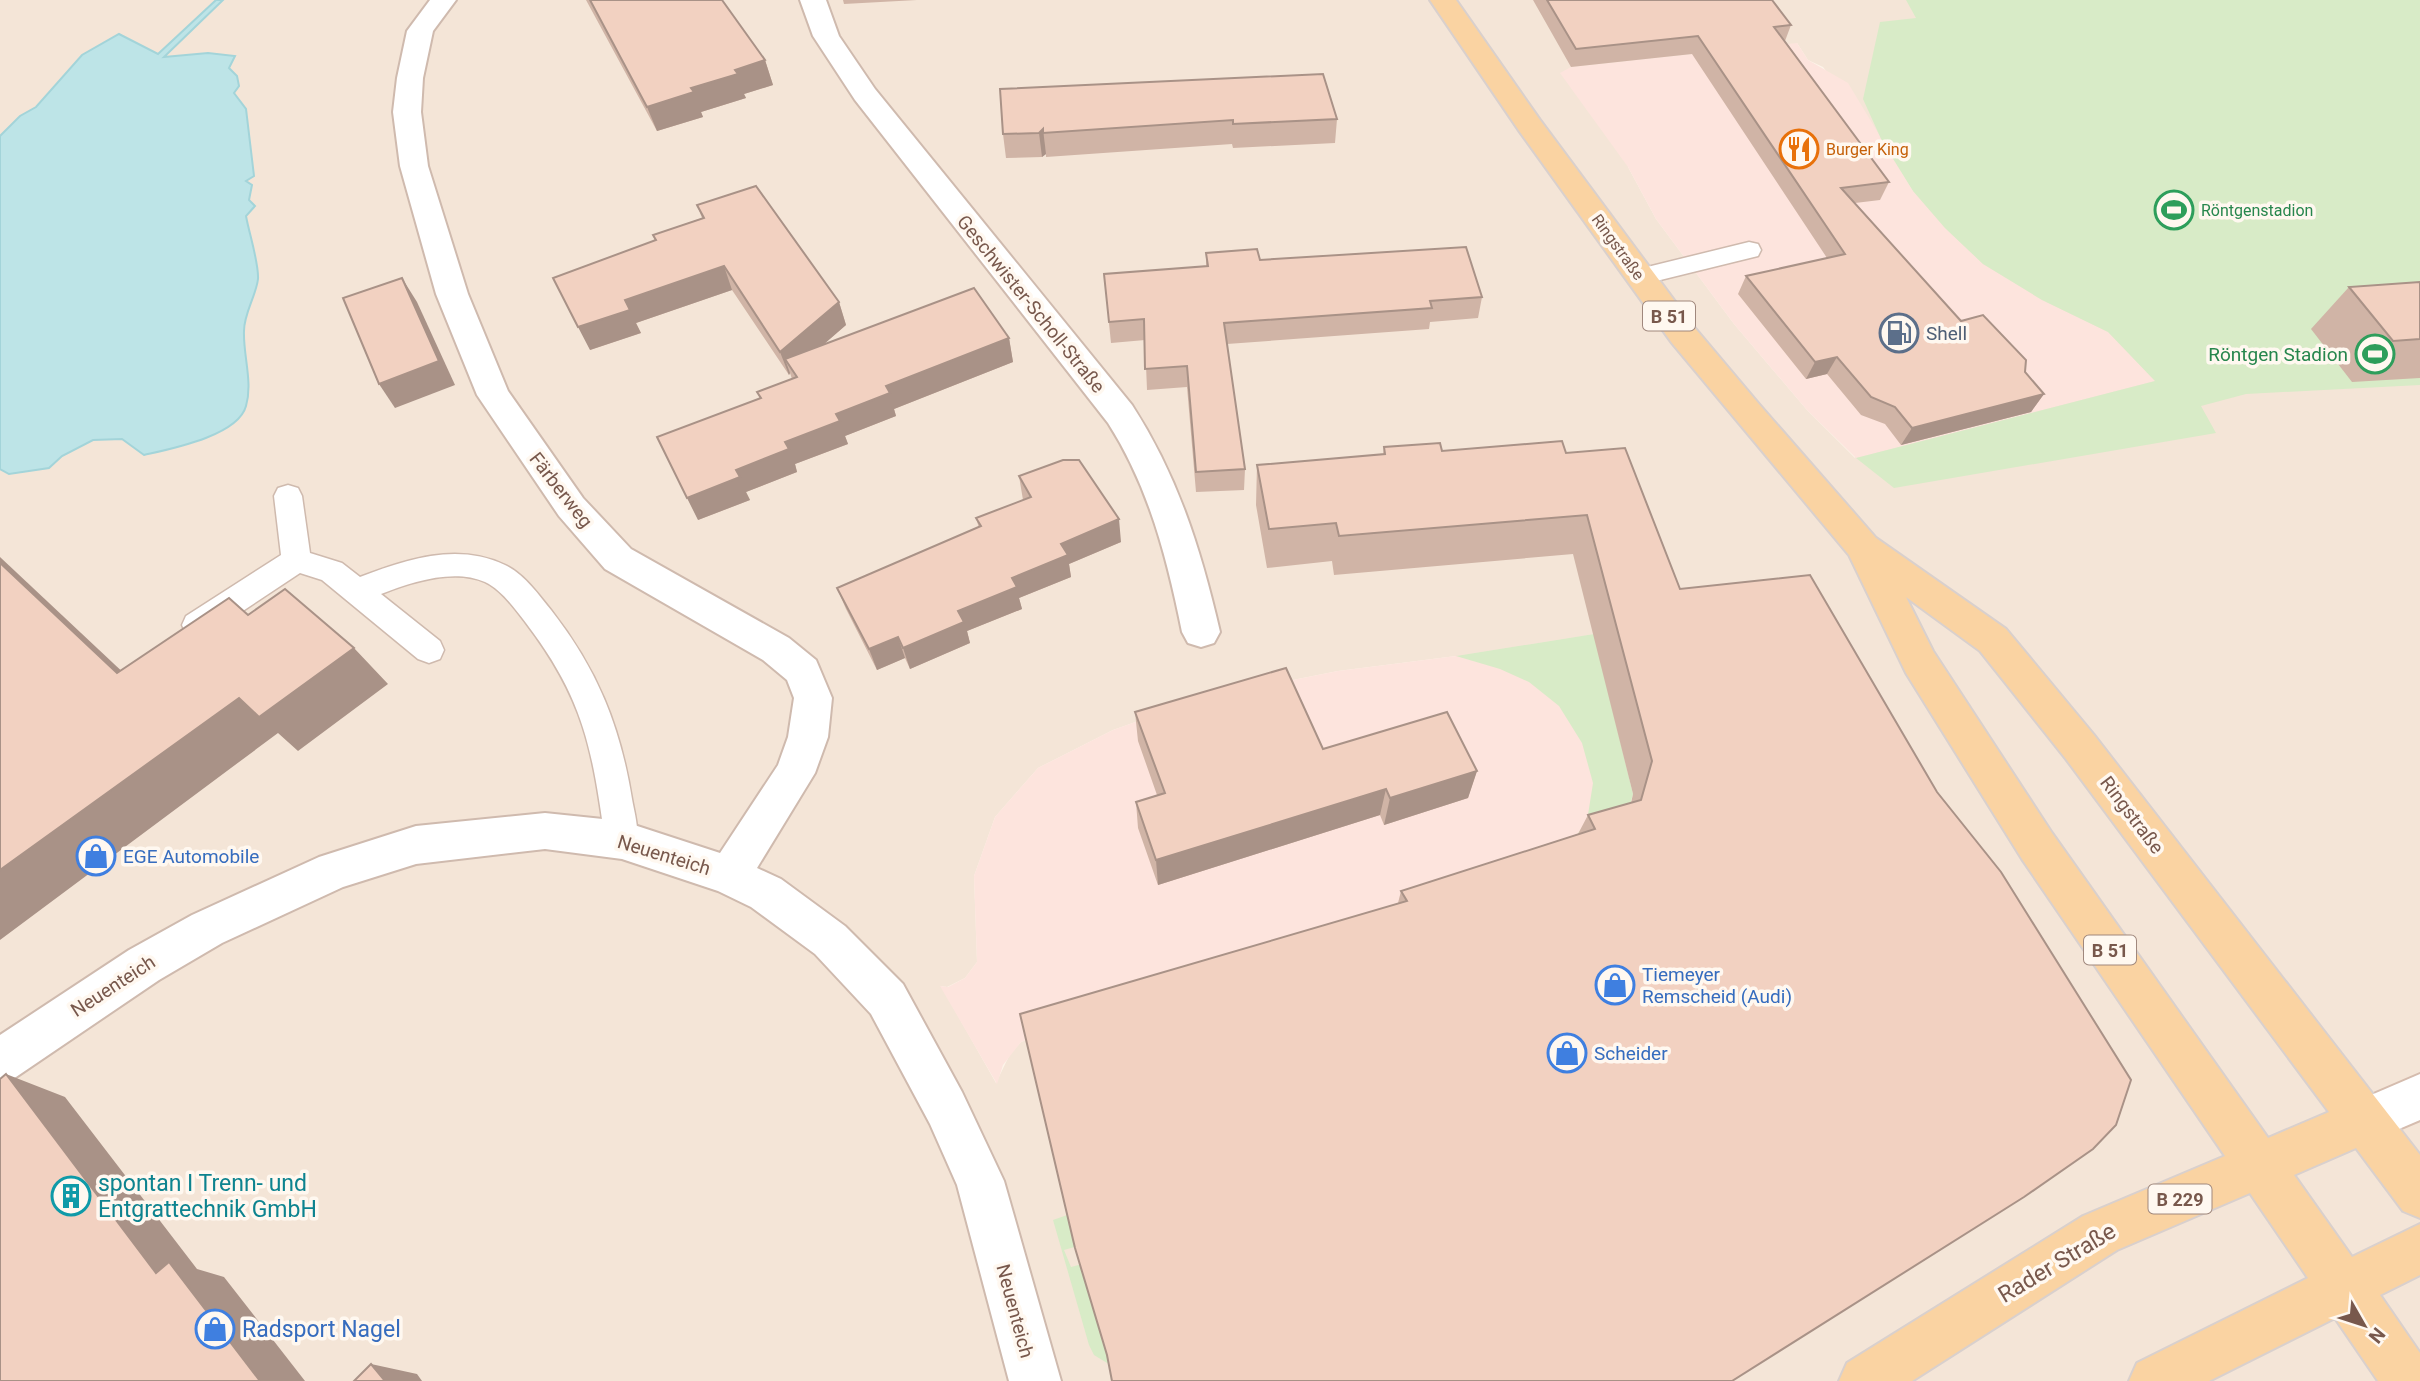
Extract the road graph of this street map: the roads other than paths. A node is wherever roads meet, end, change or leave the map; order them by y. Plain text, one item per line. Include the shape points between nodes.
1 (443, 0) edge
2 (813, 0) edge
3 (1443, 0) edge
4 (1749, 250) dead end
5 (1640, 277) junction
6 (288, 496) dead end
7 (1863, 547) junction
8 (296, 560) junction
9 (357, 591) junction
10 (1201, 632) dead end
11 (178, 638) edge
12 (429, 650) dead end
13 (622, 840) junction
14 (729, 875) junction
15 (0, 1061) edge
16 (2420, 1097) edge
17 (2364, 1121) junction
18 (2259, 1166) junction
19 (2420, 1194) edge
20 (2420, 1249) edge
21 (2343, 1286) junction
22 (1035, 1381) edge
23 (1865, 1381) edge
24 (2155, 1381) edge
25 (2409, 1381) edge

1 - 14 street, Färberweg via 420,31 410,78 407,111 412,153 452,294 493,395 571,507 618,559 776,649 803,671 813,698 808,737 795,772
2 - 10 street, Geschwister-Scholl-Straße via 826,36 865,94 1143,447 1182,547
3 - 5 main road, Ringstraße / B 51
4 - 5 lane
5 - 7 main road, Ringstraße / B 51 via 1718,379
6 - 8 lane
7 - 17 main road, Ringstraße / B 51 via 1993,640
7 - 18 main road, Ringstraße / B 51 via 1919,662 2038,846
8 - 9 lane via 332,571
8 - 11 lane
9 - 12 lane
9 - 13 lane via 404,571 438,567 488,570 506,580 554,638 585,687 609,755
13 - 14 street, Neuenteich
13 - 15 street, Neuenteich via 545,831 416,845 334,871 196,935
14 - 22 street, Neuenteich via 766,893 830,940 887,999 980,1181
16 - 17 street, B 229
17 - 18 main road, B 229
17 - 19 main road, B 51
18 - 21 main road, Ringstraße
18 - 23 main road, Rader Straße / B 229 via 2100,1233
20 - 21 main road
21 - 24 main road
21 - 25 main road

